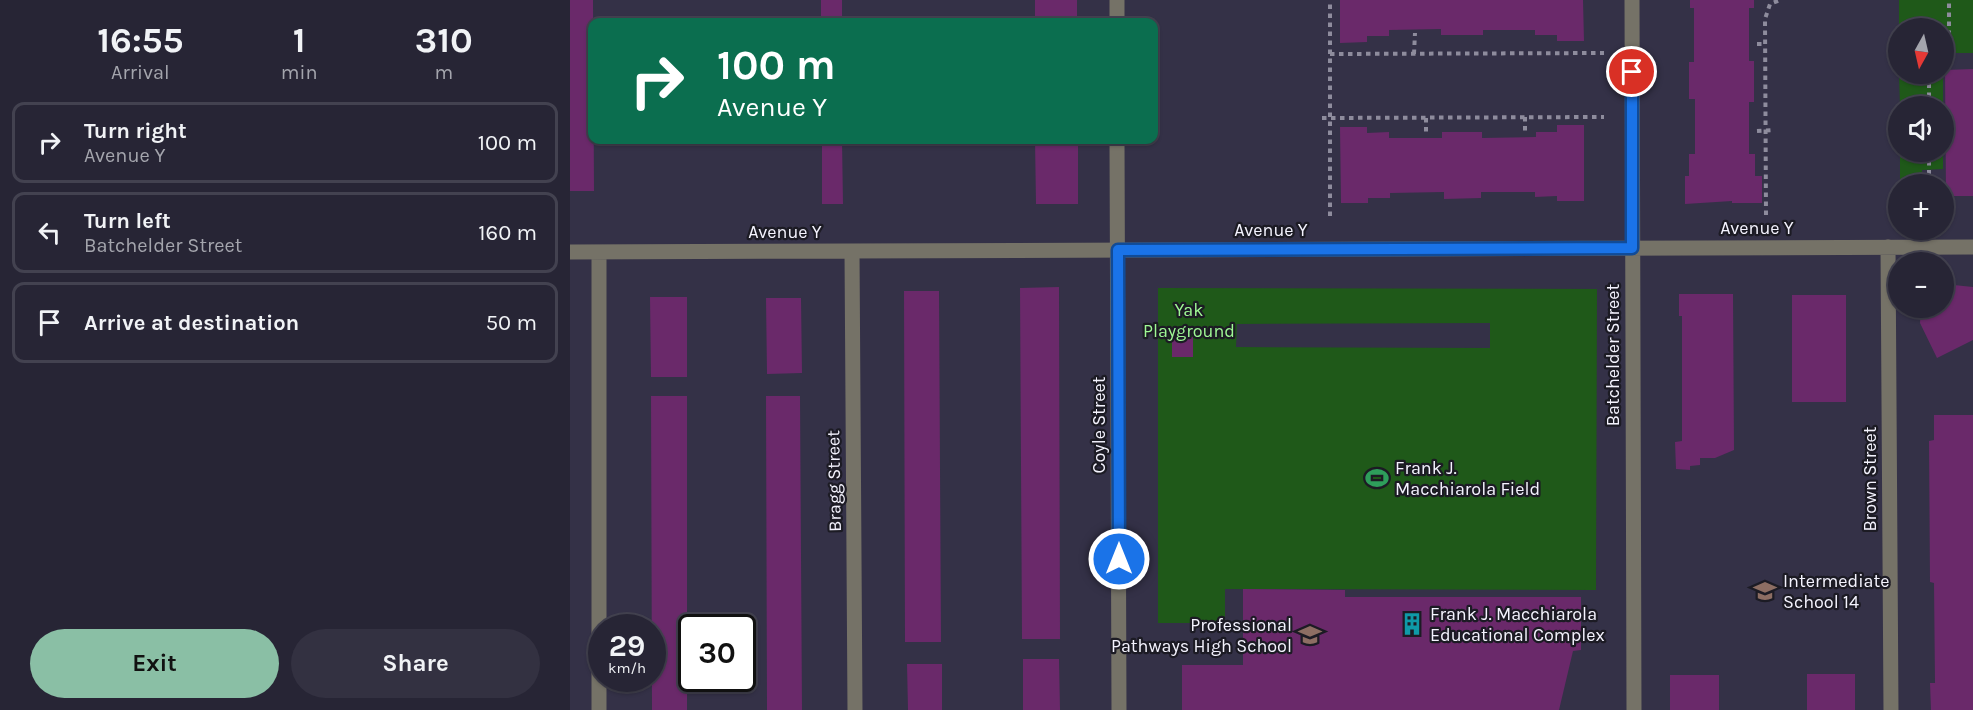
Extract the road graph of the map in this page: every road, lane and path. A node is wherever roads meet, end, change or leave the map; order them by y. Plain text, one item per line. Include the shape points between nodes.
1 (1116, 0) edge
2 (1330, 0) edge
3 (1632, 0) edge
4 (1780, 0) edge
5 (1949, 0) edge
6 (1117, 18) edge
7 (1949, 18) edge
8 (1415, 33) dead end
9 (1757, 44) dead end
10 (1766, 44) junction
11 (1604, 53) dead end
12 (1330, 54) junction
13 (1414, 54) junction
14 (1525, 117) junction
15 (1604, 117) dead end
16 (1322, 118) dead end
17 (1330, 118) junction
18 (1426, 118) junction
19 (1773, 130) dead end
20 (1756, 131) dead end
21 (1766, 131) junction
22 (1525, 135) dead end
23 (1426, 136) dead end
24 (1117, 144) edge
25 (1766, 214) dead end
26 (1330, 216) dead end
27 (1888, 247) junction
28 (1973, 247) edge
29 (1632, 248) junction
30 (1118, 250) junction
31 (852, 251) junction
32 (570, 252) edge
33 (599, 252) junction
34 (599, 710) edge
35 (855, 710) edge
36 (1119, 710) edge
37 (1634, 710) edge
38 (1891, 710) edge

1 - 6 street
2 - 12 path
3 - 29 street, Batchelder Street
4 - 10 path via 1770,4 1765,19
5 - 7 path
8 - 13 path
9 - 10 path
10 - 21 path
11 - 13 path
12 - 13 path
12 - 17 path
14 - 15 path
14 - 18 path
14 - 22 path
16 - 17 path
17 - 18 path
17 - 26 path
18 - 23 path
19 - 21 path
20 - 21 path
21 - 25 path
24 - 30 street, Coyle Street
27 - 28 street, Avenue Y
27 - 29 street, Avenue Y
27 - 38 street, Brown Street
29 - 30 street, Avenue Y
29 - 37 street, Batchelder Street
30 - 31 street, Avenue Y
30 - 36 street, Coyle Street
31 - 33 street, Avenue Y
31 - 35 street, Bragg Street
32 - 33 street, Avenue Y
33 - 34 street

